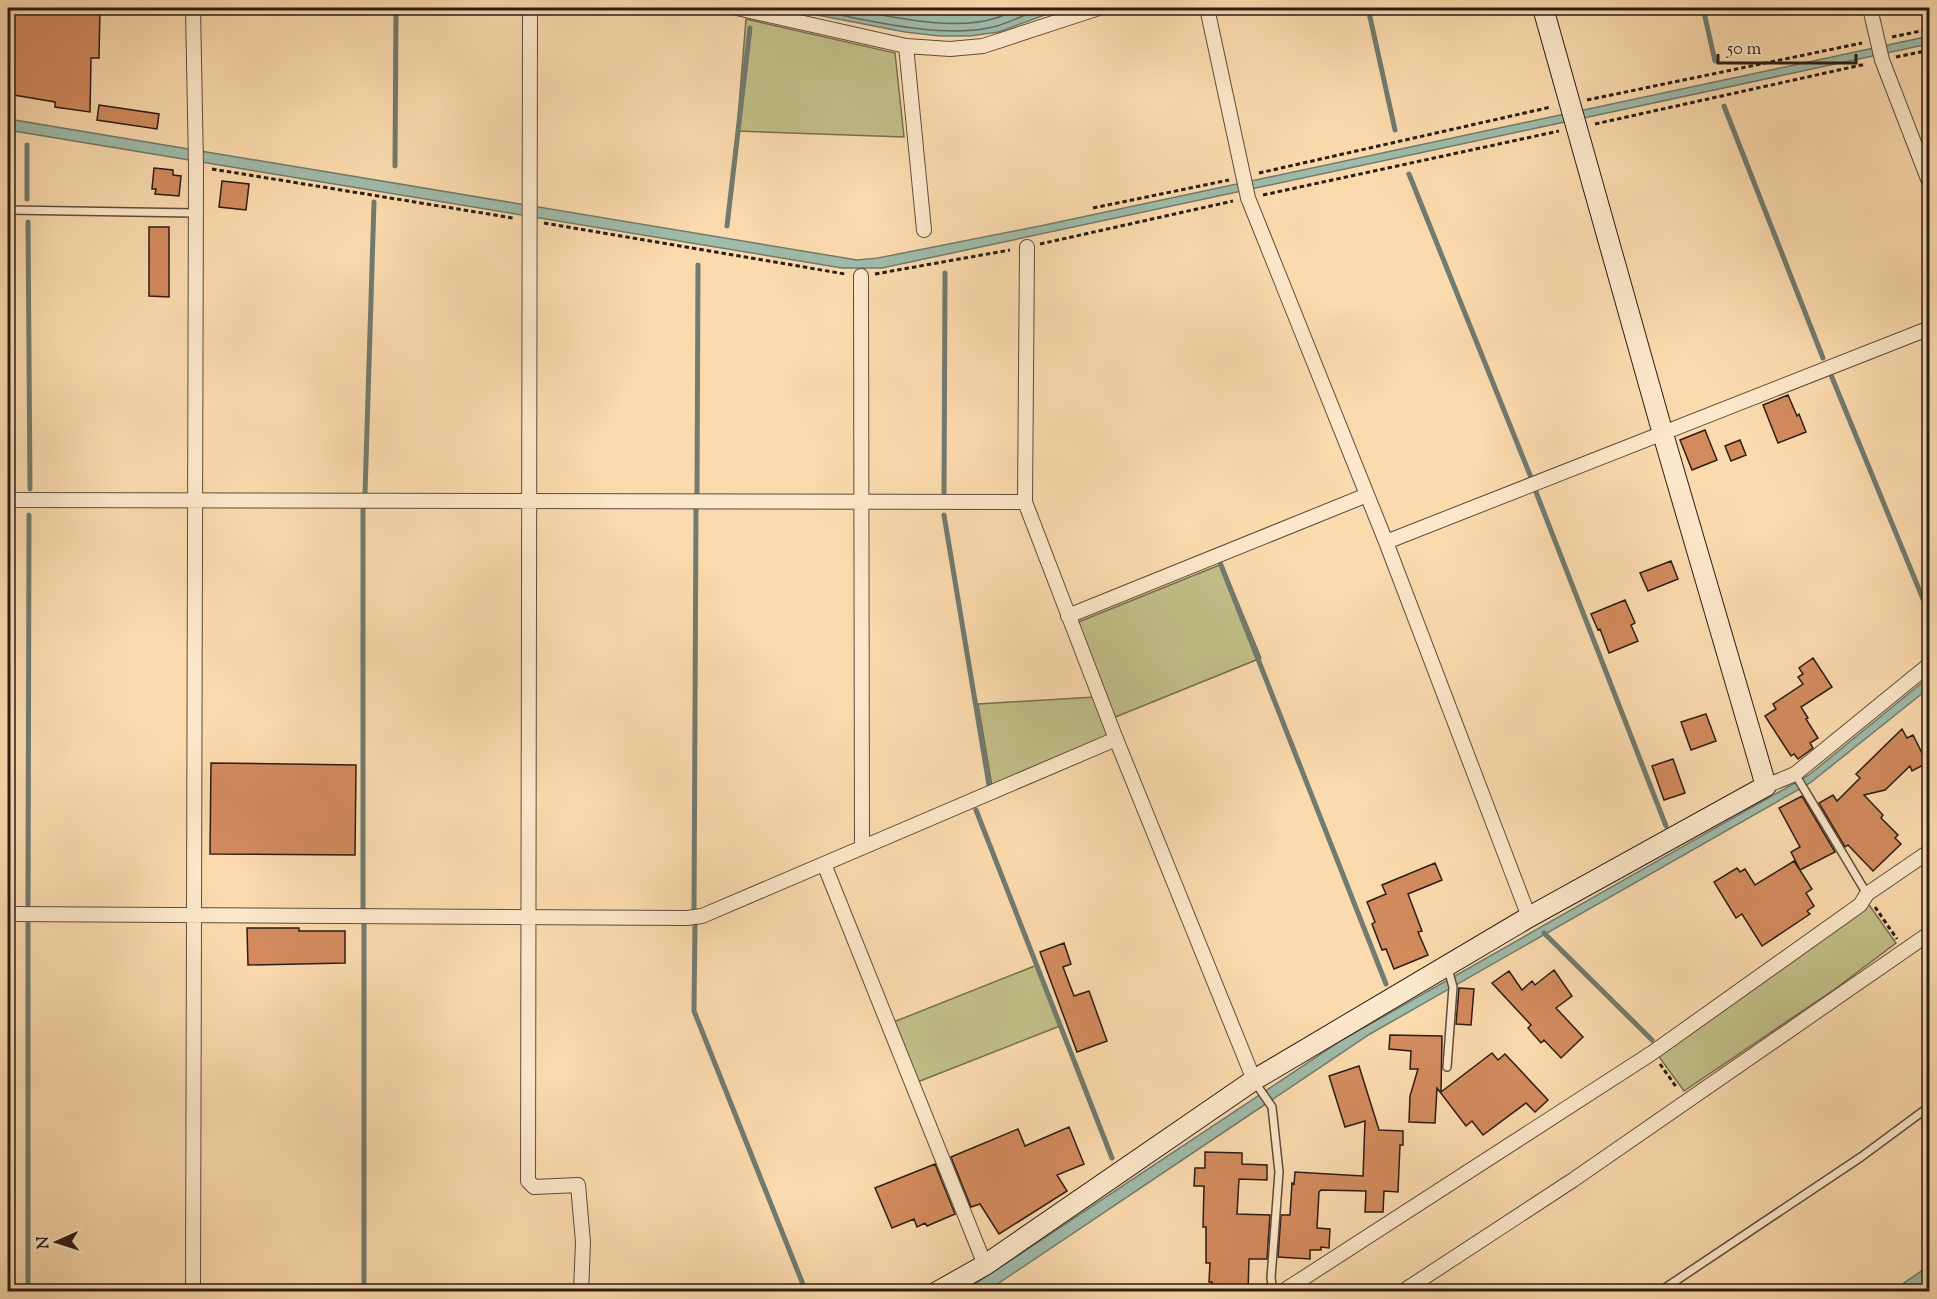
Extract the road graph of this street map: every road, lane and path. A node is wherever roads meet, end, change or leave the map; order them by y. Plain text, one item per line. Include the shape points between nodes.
1 (193, 8) edge
2 (530, 8) edge
3 (737, 8) edge
4 (1099, 8) edge
5 (1207, 8) edge
6 (1543, 8) edge
7 (1870, 8) edge
8 (1929, 29) edge
9 (1877, 40) junction
10 (906, 46) junction
11 (1929, 50) edge
12 (1882, 60) junction
13 (1570, 103) junction
14 (1576, 128) junction
15 (195, 166) junction
16 (1929, 184) edge
17 (1245, 187) junction
18 (1093, 208) dead end
19 (8, 210) edge
20 (195, 213) junction
21 (529, 221) junction
22 (924, 230) dead end
23 (1027, 247) junction
24 (861, 276) junction
25 (1929, 328) edge
26 (1663, 434) junction
27 (1367, 495) junction
28 (8, 500) edge
29 (193, 500) junction
30 (528, 501) junction
31 (862, 502) junction
32 (1025, 502) junction
33 (1386, 542) junction
34 (1068, 615) junction
35 (1929, 664) edge
36 (1116, 739) junction
37 (1796, 776) junction
38 (1766, 786) junction
39 (862, 847) junction
40 (1929, 852) edge
41 (824, 864) junction
42 (1867, 894) junction
43 (8, 914) edge
44 (194, 915) junction
45 (527, 917) junction
46 (1528, 917) junction
47 (1929, 933) edge
48 (1905, 950) junction
49 (1449, 970) junction
50 (1652, 1053) junction
51 (1447, 1067) dead end
52 (1254, 1080) junction
53 (1686, 1102) junction
54 (1929, 1106) edge
55 (985, 1265) junction
56 (193, 1292) edge
57 (581, 1292) edge
58 (937, 1292) edge
59 (1273, 1292) edge
60 (1282, 1292) edge
61 (1402, 1292) edge
62 (1659, 1292) edge

1 - 15 street
2 - 21 street
3 - 10 street
4 - 10 street via 983,46
5 - 17 street
6 - 13 street
7 - 9 street
8 - 9 path
9 - 12 street
9 - 13 path
10 - 22 street
11 - 12 path
12 - 14 path
12 - 16 street
13 - 14 street
13 - 17 path
14 - 17 path
14 - 26 street
15 - 20 street
15 - 21 path
17 - 18 path
17 - 23 path
17 - 27 street
19 - 20 lane
20 - 29 street
21 - 24 path
21 - 30 street
23 - 24 path
23 - 32 street
24 - 31 street
25 - 26 street
26 - 33 street
26 - 38 street
27 - 33 street
27 - 34 street
28 - 29 street
29 - 30 street
29 - 44 street
30 - 31 street
30 - 45 street
31 - 32 street
31 - 39 street
32 - 34 street
33 - 46 street
34 - 36 street
35 - 37 street
36 - 39 street
36 - 52 street
37 - 38 street
37 - 42 lane
38 - 46 street
39 - 41 street
40 - 42 street
41 - 45 street via 702,916
41 - 55 street
42 - 48 path
42 - 50 street via 1860,905
43 - 44 street
44 - 45 street
44 - 56 street
45 - 57 street via 528,1181 534,1187 578,1185 584,1242
46 - 49 street
47 - 48 street
48 - 53 street
49 - 51 lane via 1453,987
49 - 52 street
50 - 53 path
50 - 60 street
52 - 55 street
52 - 59 lane via 1272,1107 1279,1172
53 - 61 street
54 - 62 lane via 1861,1157
55 - 58 street

